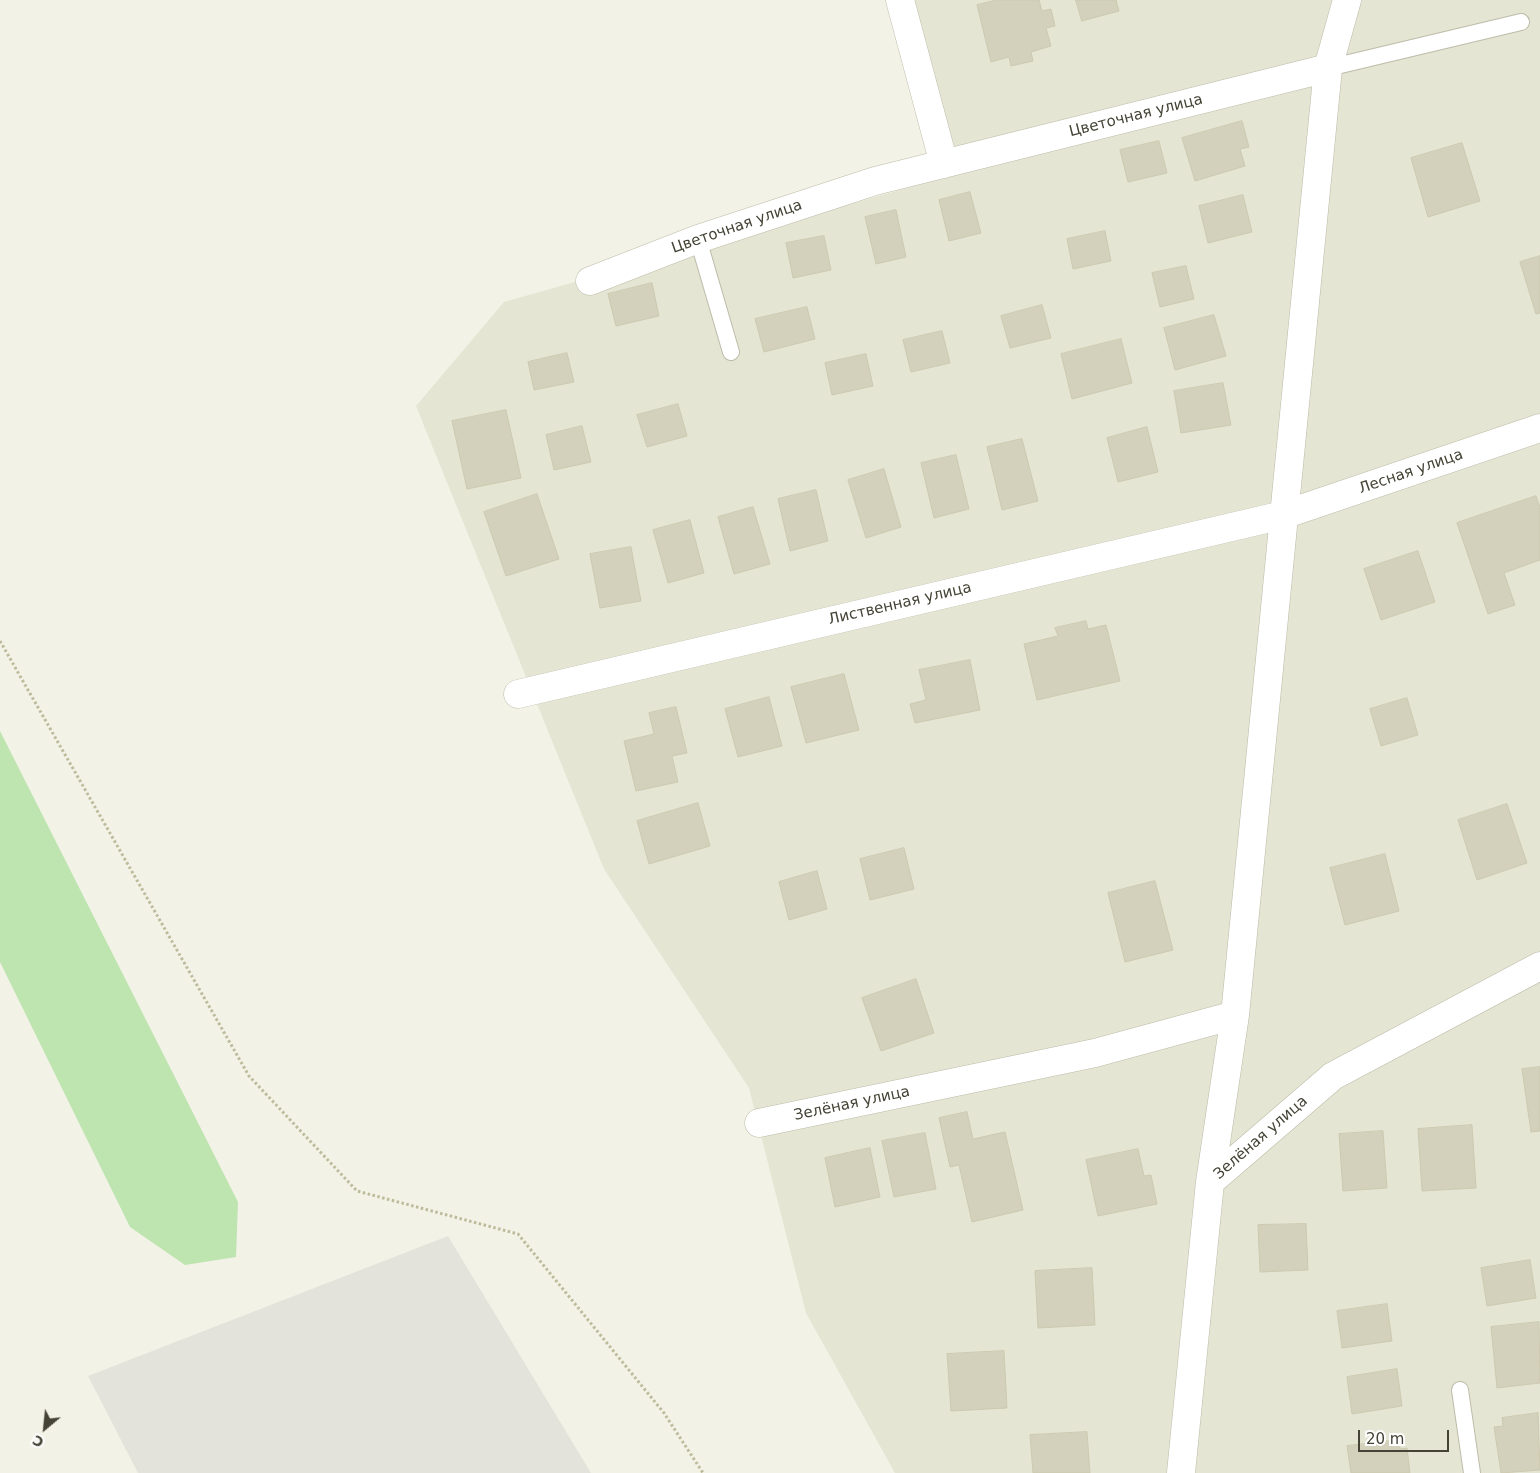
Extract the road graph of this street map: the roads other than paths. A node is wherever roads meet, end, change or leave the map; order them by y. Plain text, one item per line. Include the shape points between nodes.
1 (900, 0) edge
2 (1347, 0) edge
3 (1521, 22) dead end
4 (1328, 68) junction
5 (944, 164) junction
6 (698, 240) junction
7 (590, 281) dead end
8 (731, 352) dead end
9 (1540, 428) edge
10 (1283, 515) junction
11 (518, 694) dead end
12 (1540, 966) edge
13 (1235, 1015) junction
14 (759, 1123) dead end
15 (1210, 1182) junction
16 (1460, 1390) dead end
17 (1181, 1473) edge
18 (1472, 1473) edge

1 - 5 street
2 - 4 street
3 - 4 lane
4 - 5 street, Цветочная улица
4 - 10 street
5 - 6 street, Цветочная улица via 875,181
6 - 7 street, Цветочная улица
6 - 8 lane
9 - 10 street, Лесная улица
10 - 11 street, Лиственная улица
10 - 13 street
12 - 15 street, Зелёная улица via 1333,1076
13 - 14 street, Зелёная улица via 1096,1053
13 - 15 street
15 - 17 street, Зелёная улица
16 - 18 lane

